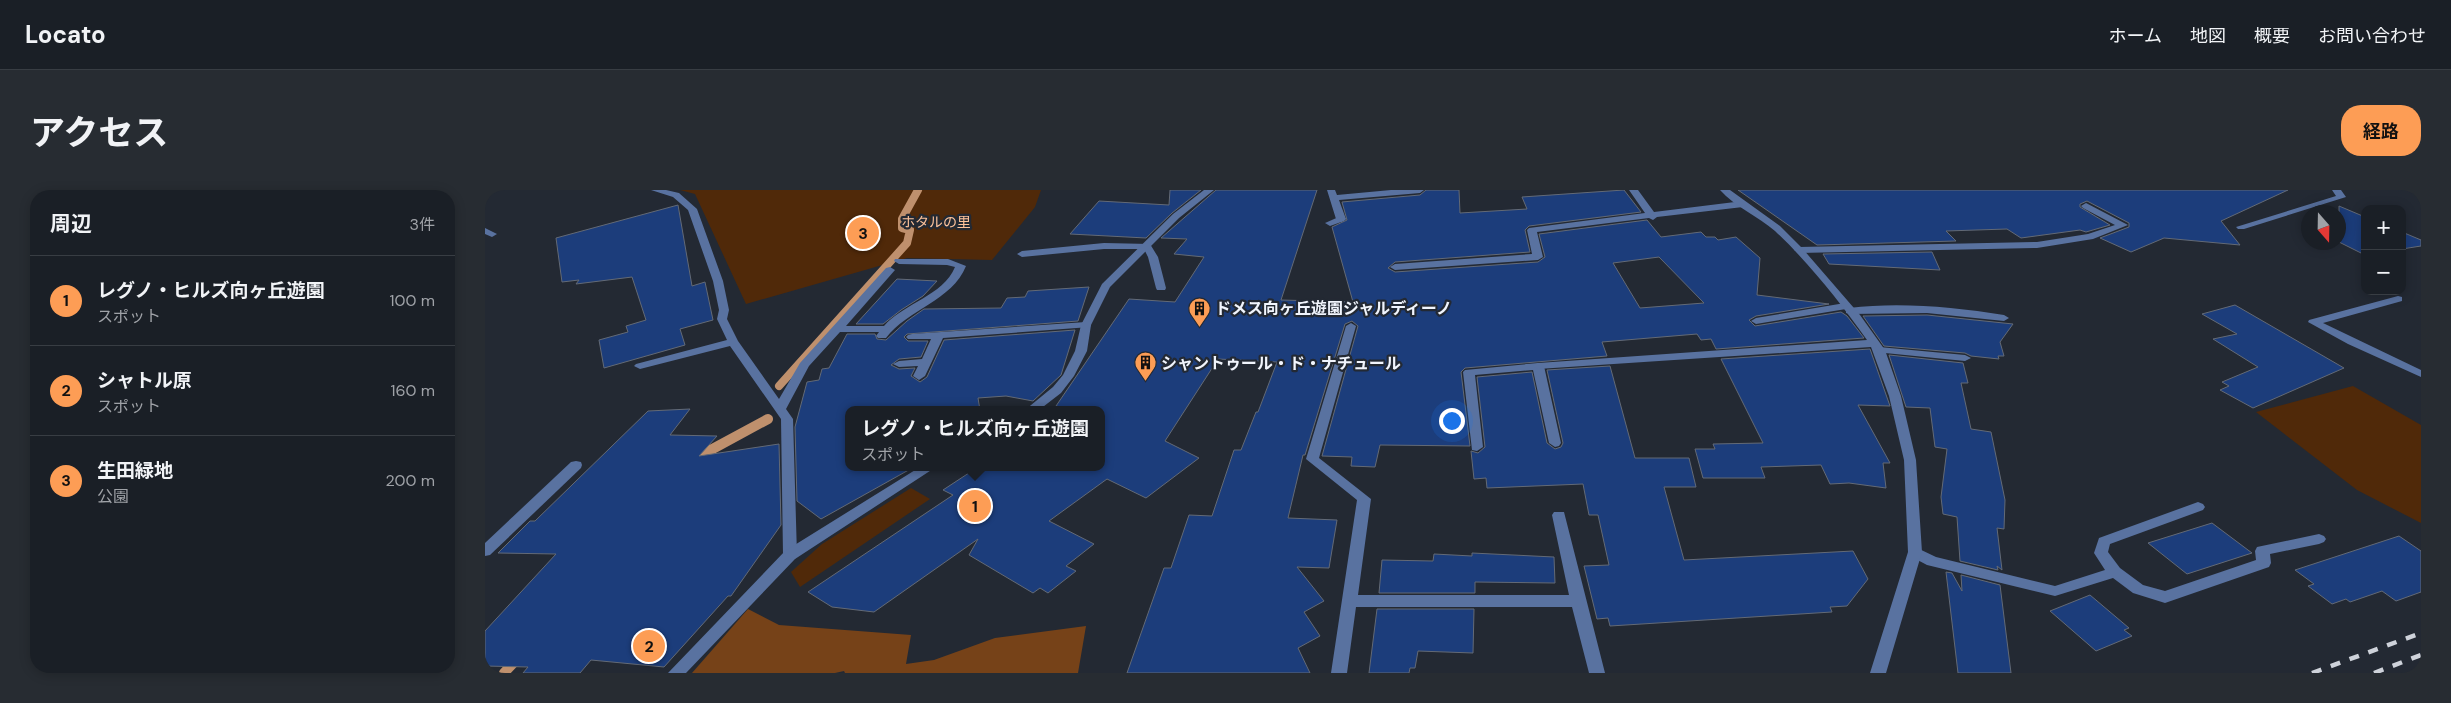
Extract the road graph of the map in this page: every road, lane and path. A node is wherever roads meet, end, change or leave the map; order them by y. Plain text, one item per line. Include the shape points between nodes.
1 (655, 190) edge
2 (1210, 190) edge
3 (1420, 190) edge
4 (1633, 190) edge
5 (1724, 190) edge
6 (2336, 190) edge
7 (1332, 194) edge
8 (1743, 204) junction
9 (2086, 206) dead end
10 (1653, 217) junction
11 (1330, 223) dead end
12 (2241, 227) dead end
13 (1147, 246) junction
14 (1799, 250) junction
15 (1022, 254) dead end
16 (899, 260) dead end
17 (1395, 267) dead end
18 (890, 270) dead end
19 (1161, 288) dead end
20 (2398, 299) dead end
21 (1847, 308) junction
22 (2004, 318) dead end
23 (1755, 321) dead end
24 (1086, 325) junction
25 (1351, 326) dead end
26 (836, 329) junction
27 (939, 335) junction
28 (912, 337) dead end
29 (733, 342) junction
30 (1877, 346) junction
31 (1965, 358) dead end
32 (926, 362) junction
33 (899, 364) dead end
34 (640, 366) dead end
35 (1538, 366) junction
36 (2421, 374) edge
37 (919, 376) dead end
38 (1036, 406) edge
39 (781, 409) junction
40 (1555, 443) dead end
41 (1477, 447) dead end
42 (576, 465) dead end
43 (924, 471) edge
44 (2198, 507) dead end
45 (1559, 515) dead end
46 (2319, 539) dead end
47 (485, 551) edge
48 (1915, 552) junction
49 (790, 555) junction
50 (2115, 572) junction
51 (1349, 601) junction
52 (1578, 601) junction
53 (676, 673) edge
54 (1339, 673) edge
55 (1597, 673) edge
56 (1878, 673) edge

1 - 29 street via 676,195 692,209 718,281 724,310 722,319
2 - 13 street
3 - 7 street
4 - 10 street
5 - 8 street
6 - 12 street via 2341,197
7 - 11 street via 1341,219
8 - 10 street
8 - 14 street via 1777,228
9 - 14 street via 2123,225 2090,237 2037,245
10 - 17 street via 1532,230 1538,257
13 - 15 street via 1104,246
13 - 19 street via 1153,256
13 - 24 street via 1106,286
14 - 21 street
16 - 26 street via 948,262 961,266 960,274 940,292 889,324 884,333
18 - 26 street
20 - 36 street via 2313,322
21 - 22 street via 1951,310
21 - 23 street
21 - 30 street
24 - 27 street
24 - 38 street via 1081,352 1068,376 1057,390
25 - 51 street via 1312,459 1364,499
26 - 39 street via 804,366
27 - 28 street
27 - 32 street
29 - 34 street
29 - 39 street
30 - 31 street
30 - 35 street
30 - 48 street via 1895,396 1910,460
32 - 33 street
32 - 37 street
35 - 40 street
35 - 41 street via 1469,372
39 - 49 street via 787,419
42 - 47 street
43 - 49 street
44 - 50 street via 2104,541 2101,553
45 - 52 street
46 - 50 street via 2262,551 2265,563 2165,597 2138,589
48 - 50 street via 1932,561 2055,591
48 - 56 street
49 - 53 street
51 - 52 street
51 - 54 street
52 - 55 street

